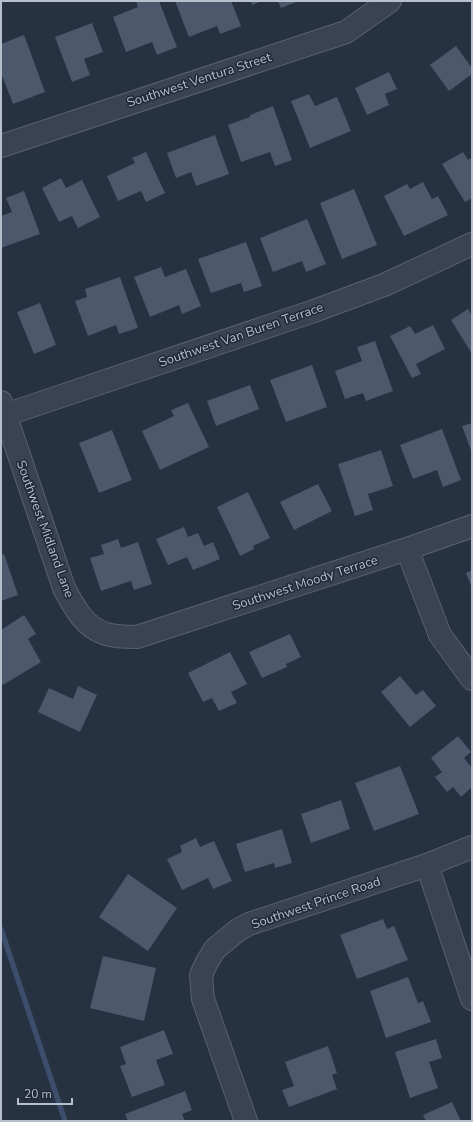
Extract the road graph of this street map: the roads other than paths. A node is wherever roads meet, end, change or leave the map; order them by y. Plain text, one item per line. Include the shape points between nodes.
1 (390, 1) edge
2 (1, 146) edge
3 (472, 244) edge
4 (3, 409) edge
5 (472, 526) edge
6 (407, 550) junction
7 (137, 637) joint
8 (472, 679) edge
9 (472, 847) edge
10 (427, 865) junction
11 (472, 999) edge
12 (246, 1121) edge

1 - 2 street, Southwest Ventura Street via 346,32
3 - 4 street, Southwest Van Buren Terrace via 384,285 306,313
4 - 7 street, Southwest Midland Lane via 64,588 73,606 92,627 106,634
5 - 6 street, Southwest Moody Terrace
6 - 7 street, Southwest Moody Terrace
6 - 8 street via 440,635
9 - 10 street, Southwest Prince Road
10 - 11 street
10 - 12 street, Southwest Prince Road via 257,922 238,930 215,949 201,975 203,999

